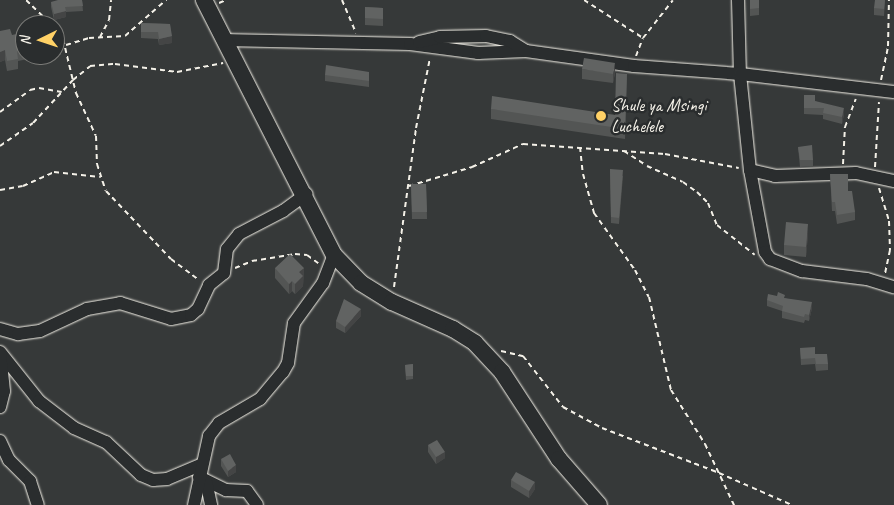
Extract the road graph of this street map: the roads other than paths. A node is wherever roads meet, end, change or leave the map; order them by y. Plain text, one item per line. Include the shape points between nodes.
1 (204, 0) edge
2 (738, 0) edge
3 (224, 40) junction
4 (410, 44) junction
5 (526, 50) junction
6 (740, 74) junction
7 (894, 92) edge
8 (750, 170) junction
9 (894, 181) edge
10 (306, 194) junction
11 (334, 255) junction
12 (888, 285) edge
13 (0, 329) edge
14 (0, 352) edge
15 (0, 407) edge
16 (0, 441) edge
17 (202, 464) junction
18 (202, 479) junction
19 (38, 505) edge
20 (194, 505) edge
21 (211, 505) edge
22 (256, 505) edge
23 (599, 505) edge

1 - 3 main road
2 - 6 street
3 - 4 street
3 - 10 main road
4 - 5 street via 478,53
4 - 5 street via 440,37 486,36 510,41
5 - 6 street via 634,66
6 - 7 street
6 - 8 street
8 - 9 street via 775,176 874,175
8 - 12 street via 762,243 770,259 802,271
10 - 11 main road
10 - 13 street via 283,211 239,234 227,249 224,273 209,285 198,309 181,319 138,311 120,303 87,309 40,331 18,334
11 - 17 street via 327,272 294,323 288,362 282,372 260,399 219,423 209,436
11 - 23 main road via 361,283 392,302 453,328 487,354 559,459
14 - 15 street via 4,392
14 - 17 street via 39,401 67,424 106,442 141,475 153,480 167,479
16 - 19 street via 9,460 30,481
17 - 18 street
18 - 20 street
18 - 21 street
18 - 22 street via 226,490 246,492

